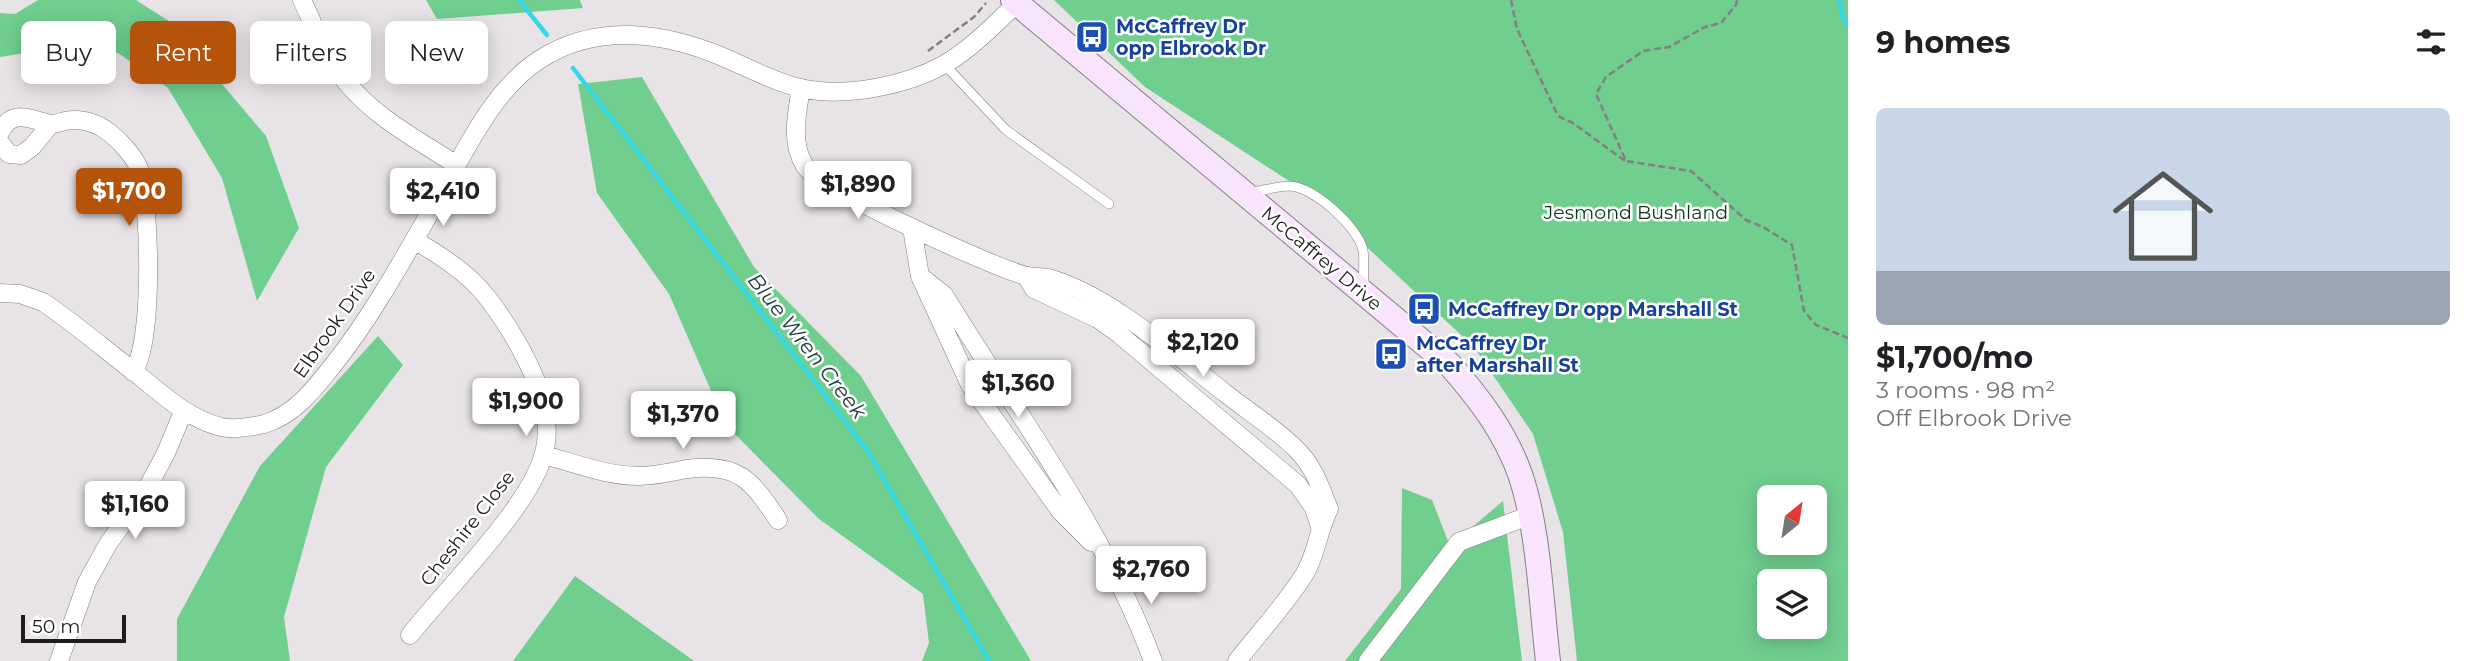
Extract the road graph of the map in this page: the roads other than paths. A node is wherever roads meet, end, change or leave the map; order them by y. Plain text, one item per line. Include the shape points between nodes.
1 (302, 0) edge
2 (1007, 3) edge
3 (944, 64) junction
4 (800, 88) junction
5 (50, 125) junction
6 (0, 133) edge
7 (0, 143) edge
8 (457, 165) junction
9 (1243, 192) junction
10 (1109, 204) dead end
11 (912, 228) junction
12 (414, 240) junction
13 (920, 276) junction
14 (1026, 276) junction
15 (0, 293) edge
16 (1367, 296) junction
17 (133, 372) junction
18 (183, 412) junction
19 (544, 455) junction
20 (1531, 515) junction
21 (778, 520) dead end
22 (1320, 527) junction
23 (1112, 566) junction
24 (410, 635) dead end
25 (59, 661) edge
26 (1153, 661) edge
27 (1237, 661) edge
28 (1368, 661) edge
29 (1548, 661) edge

1 - 8 street via 340,75 357,94 380,116
2 - 3 street, Elbrook Drive via 984,34
2 - 9 main road, McCaffrey Drive
3 - 4 street, Elbrook Drive via 871,88
3 - 10 lane via 1006,130
4 - 8 street, Elbrook Drive via 664,38 595,37 556,51 525,71 501,95
4 - 11 street via 796,141 805,166 828,184
5 - 6 street via 20,116 10,119
5 - 7 street via 22,156 9,154
5 - 17 street via 84,120 98,126 127,150 139,169 150,239 142,353
8 - 12 street, Elbrook Drive
9 - 16 main road, McCaffrey Drive
9 - 16 lane via 1290,185 1317,196 1357,233
11 - 13 street
11 - 14 street
12 - 18 street, Elbrook Drive via 361,328 293,409 264,424 235,428
12 - 19 street, Cheshire Close via 463,270 506,323 541,394
13 - 23 street via 944,295
13 - 23 street via 970,385 1060,512
14 - 22 street via 1034,289 1119,334 1268,457 1298,485 1314,508
14 - 22 street via 1048,278 1085,294 1138,326 1298,450 1318,478 1329,509
15 - 17 street, Elbrook Drive via 43,302
16 - 20 main road, McCaffrey Drive via 1450,365 1482,401 1520,474
17 - 18 street, Elbrook Drive
18 - 25 street via 144,494 87,582
19 - 21 street via 638,476 727,469 751,483
19 - 24 street, Cheshire Close via 517,503
20 - 28 street via 1459,542
20 - 29 main road, McCaffrey Drive
22 - 27 street via 1305,574
23 - 26 street

